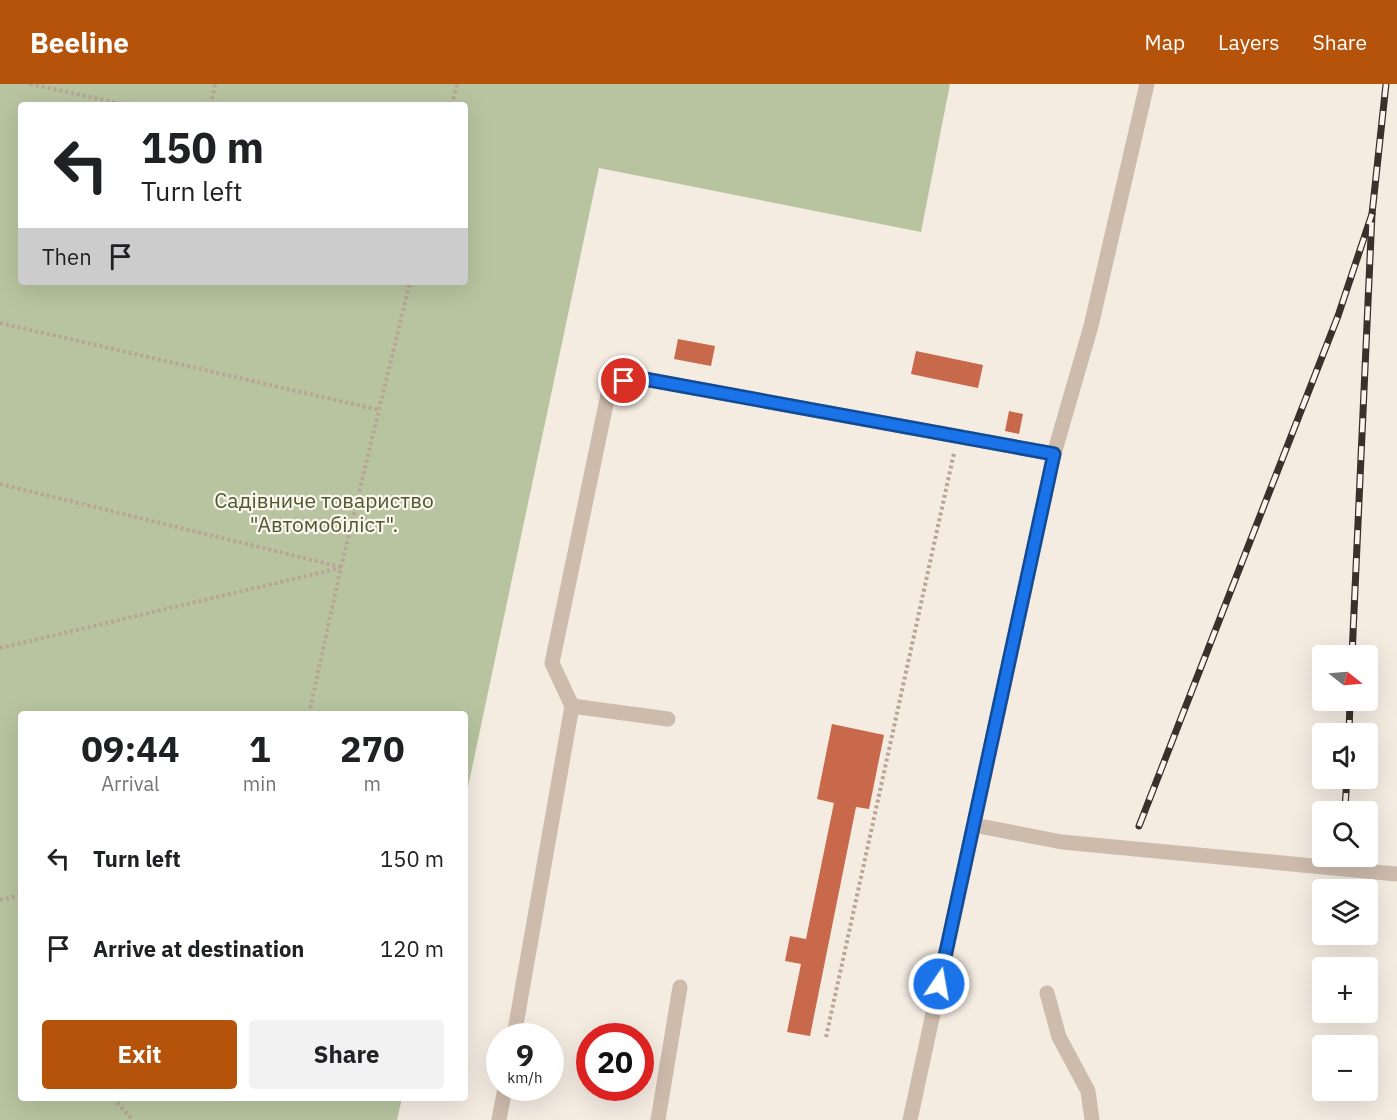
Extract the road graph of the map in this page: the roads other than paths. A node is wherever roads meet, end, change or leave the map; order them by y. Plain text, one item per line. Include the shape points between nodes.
1 (1147, 84) edge
2 (1054, 454) junction
3 (572, 706) junction
4 (668, 719) dead end
5 (974, 825) junction
6 (1397, 874) edge
7 (681, 987) dead end
8 (1047, 993) dead end
9 (516, 1023) edge
10 (503, 1101) edge
11 (499, 1120) edge
12 (658, 1120) edge
13 (910, 1120) edge
14 (1092, 1120) edge

1 - 2 lane via 1091,326
2 - 3 lane via 639,378 609,385 552,663
2 - 5 lane
3 - 4 lane
3 - 9 lane
5 - 6 lane via 1062,842
5 - 13 lane
7 - 12 lane
8 - 14 lane via 1059,1037 1088,1091
10 - 11 lane

